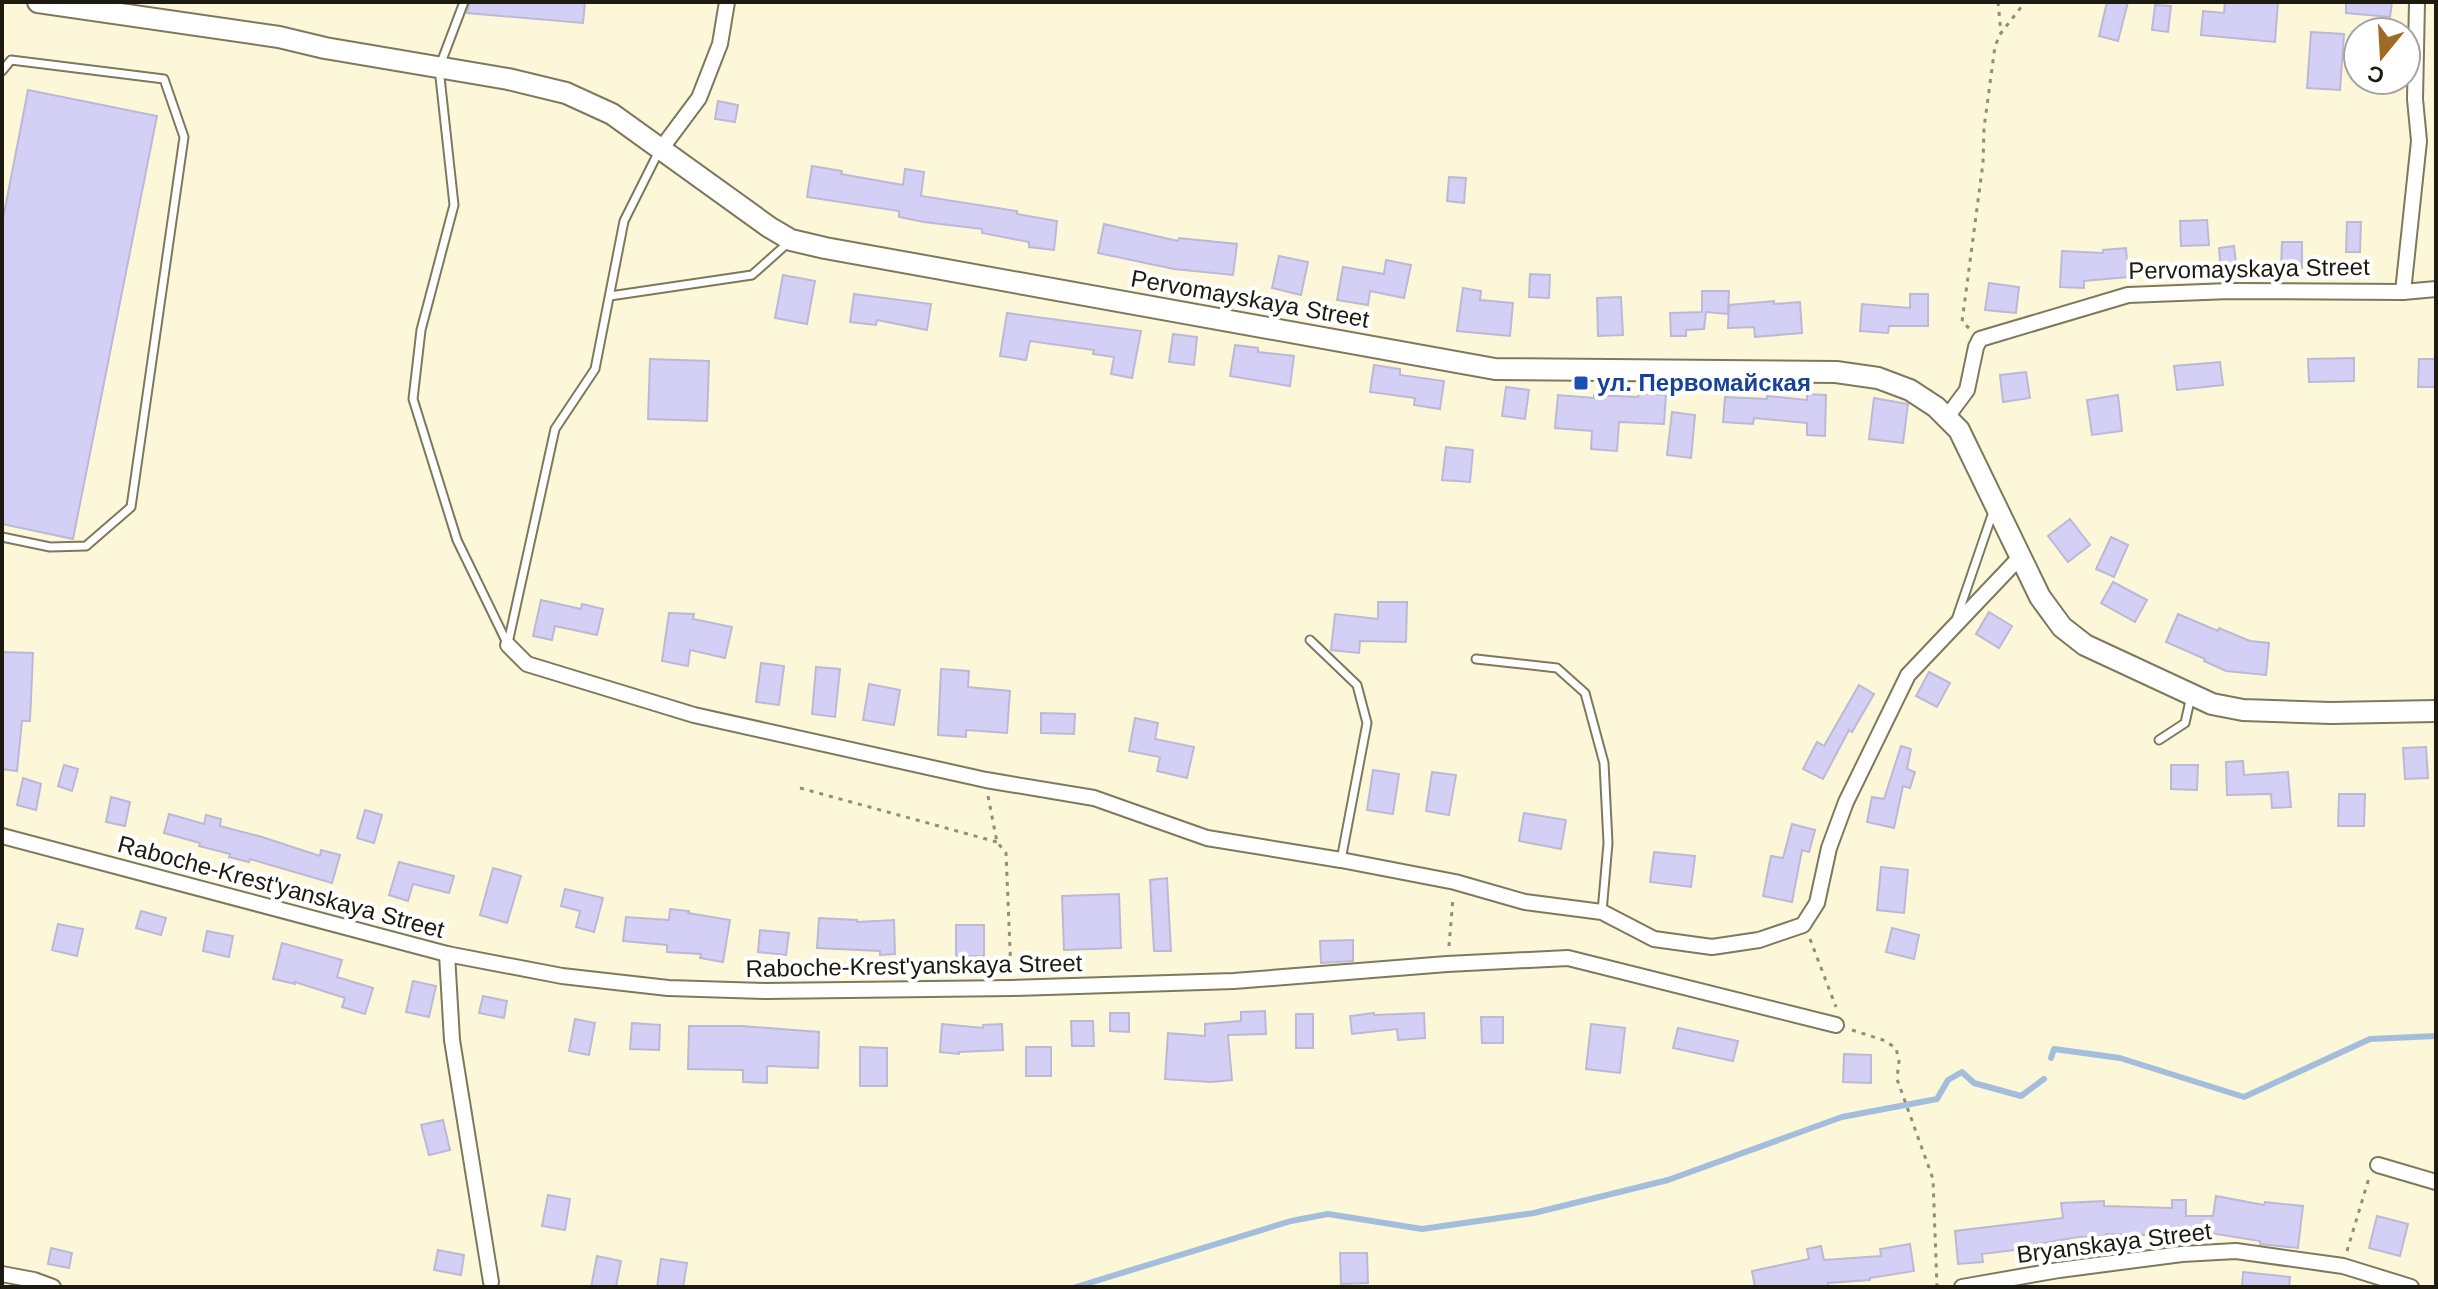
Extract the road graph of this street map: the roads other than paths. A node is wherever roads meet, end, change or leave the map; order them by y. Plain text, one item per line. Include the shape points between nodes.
1 (38, 2) edge
2 (464, 2) edge
3 (727, 2) edge
4 (2417, 2) edge
5 (104, 7) edge
6 (439, 68) junction
7 (2, 71) edge
8 (661, 149) junction
9 (791, 240) junction
10 (2436, 289) edge
11 (2403, 292) junction
12 (610, 296) junction
13 (1947, 417) junction
14 (1996, 504) junction
15 (2, 537) edge
16 (2021, 556) junction
17 (1953, 627) junction
18 (1310, 640) dead end
19 (508, 645) junction
20 (1476, 659) dead end
21 (2191, 694) junction
22 (2436, 711) edge
23 (2159, 740) dead end
24 (2, 836) edge
25 (1341, 860) junction
26 (1602, 912) junction
27 (447, 954) junction
28 (1836, 1025) road end
29 (2378, 1165) road end
30 (2436, 1182) edge
31 (2, 1274) edge
32 (492, 1285) edge
33 (53, 1287) edge
34 (1962, 1287) edge
35 (2411, 1287) edge

1 - 5 street, Pervomayskaya Street
2 - 6 lane
3 - 8 street via 720,44 699,98
4 - 11 street via 2419,141
5 - 6 street, Pervomayskaya Street
6 - 8 street, Pervomayskaya Street via 566,93 612,114
6 - 19 lane via 454,205 421,330 413,399 457,540
7 - 15 lane via 11,60 164,79 184,137 131,507 86,546 50,547
8 - 9 street, Pervomayskaya Street
8 - 12 lane via 624,221
9 - 12 lane via 752,275
9 - 13 street, Pervomayskaya Street via 1495,369 1836,372 1878,378 1910,390
10 - 11 street, Pervomayskaya Street
11 - 13 street, Pervomayskaya Street via 2128,295 1980,339 1967,390
12 - 19 lane via 595,369 555,429
13 - 14 street via 1959,430
14 - 16 street
14 - 17 lane
16 - 17 street
16 - 21 street via 2040,597 2062,627 2085,645
17 - 26 street via 1908,675 1846,802 1817,903 1803,925 1759,940 1712,947 1654,939
18 - 25 lane via 1357,685 1367,723
19 - 25 street via 527,664 694,715 986,780 1094,798 1207,838
20 - 26 lane via 1557,668 1585,693 1604,763 1608,843
21 - 22 street via 2212,704 2270,712
21 - 23 lane via 2185,723
24 - 27 street, Raboche-Krest'yanskaya Street
25 - 26 street via 1525,902
27 - 28 street, Raboche-Krest'yanskaya Street via 562,976 668,988 766,991 1234,981 1568,958
27 - 32 street via 452,1040
29 - 30 street
31 - 33 street
34 - 35 street, Bryanskaya Street via 2059,1270 2236,1251 2343,1266

